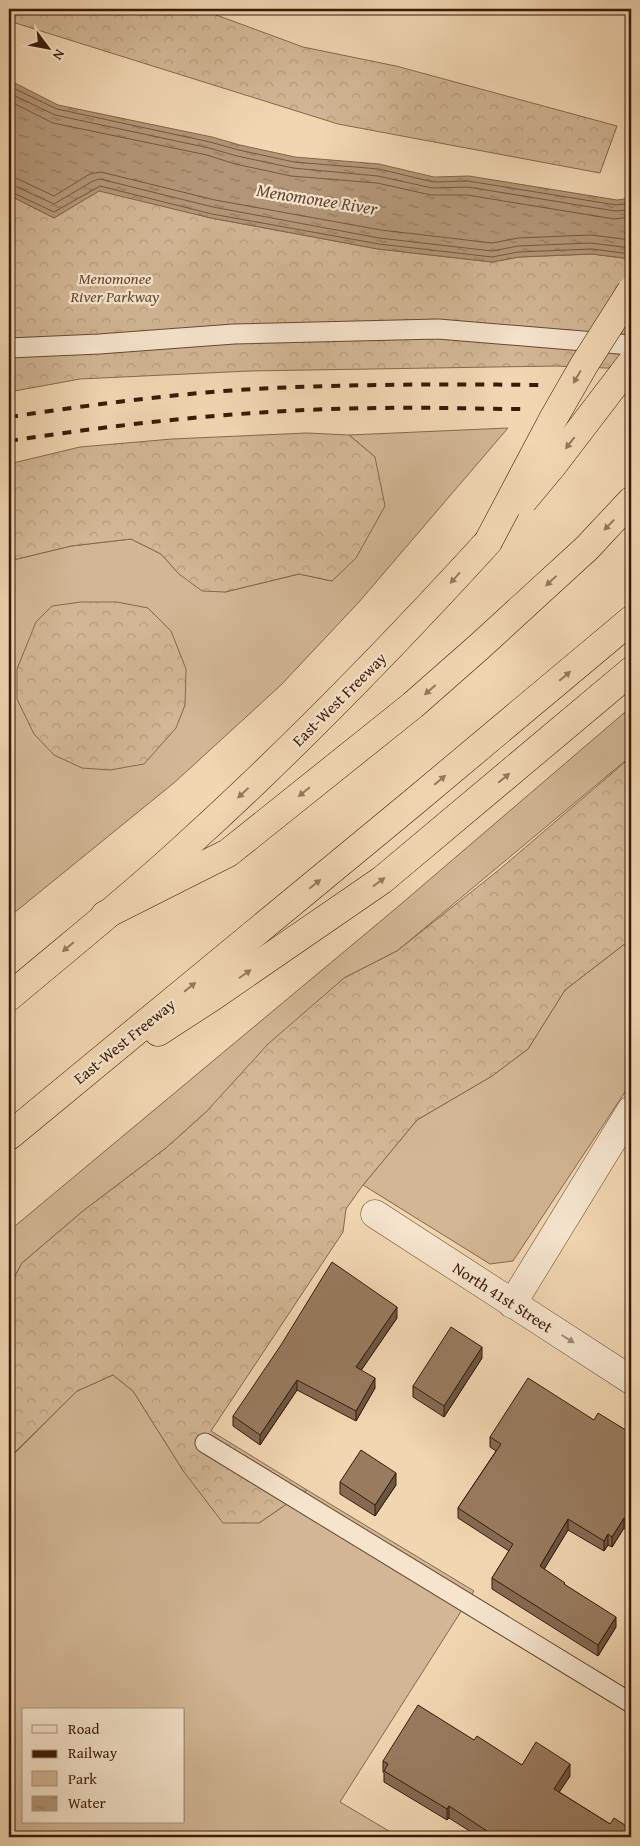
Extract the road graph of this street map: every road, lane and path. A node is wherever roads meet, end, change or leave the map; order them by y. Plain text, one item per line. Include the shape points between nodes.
1 (631, 292) edge
2 (631, 345) edge
3 (9, 348) edge
4 (631, 363) edge
5 (631, 501) edge
6 (488, 542) junction
7 (631, 620) edge
8 (631, 671) edge
9 (105, 915) junction
10 (9, 997) edge
11 (44, 1107) junction
12 (631, 1110) edge
13 (9, 1136) edge
14 (375, 1214) dead end
15 (512, 1304) junction
16 (631, 1380) edge
17 (205, 1442) dead end
18 (631, 1703) edge

1 -> 6 highway, bridge via 571,388
2 - 3 lane via 438,329 234,334
4 -> 6 highway, East-West Freeway, bridge via 553,465
5 -> 9 highway via 587,548 413,705 228,853
6 -> 9 highway, East-West Freeway via 352,688 186,846
11 -> 7 highway, East-West Freeway
11 -> 8 highway via 382,880
9 -> 10 highway, East-West Freeway
11 - 13 highway, East-West Freeway
12 - 15 street
14 - 15 street, North 41st Street
15 -> 16 street, North 41st Street
17 - 18 lane

